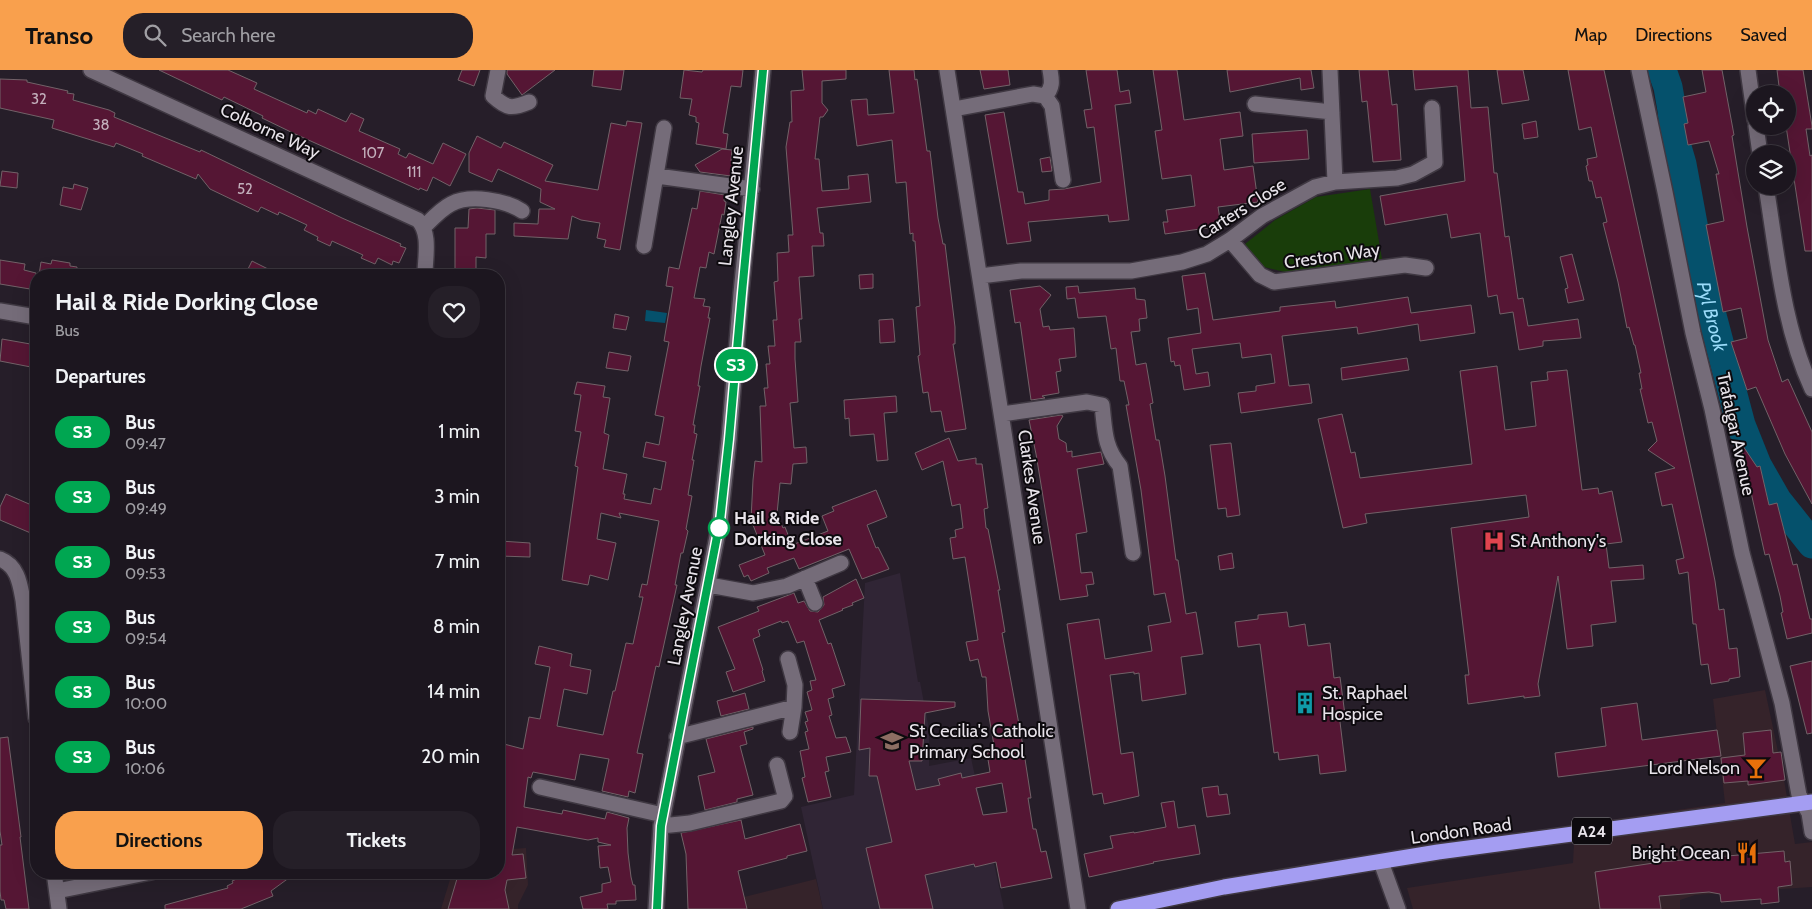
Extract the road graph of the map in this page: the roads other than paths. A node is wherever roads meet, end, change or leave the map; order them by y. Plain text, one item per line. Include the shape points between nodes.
1 (91, 70) edge
2 (498, 70) edge
3 (763, 70) edge
4 (947, 70) edge
5 (1050, 70) edge
6 (1330, 70) edge
7 (1639, 70) edge
8 (1748, 70) edge
9 (1750, 85) edge
10 (1045, 96) junction
11 (530, 102) dead end
12 (1255, 104) dead end
13 (1432, 108) dead end
14 (954, 109) junction
15 (1332, 112) junction
16 (664, 128) dead end
17 (657, 176) junction
18 (1063, 180) dead end
19 (1335, 182) junction
20 (752, 189) junction
21 (1767, 195) edge
22 (522, 211) dead end
23 (425, 230) junction
24 (1230, 240) junction
25 (644, 246) dead end
26 (1426, 268) dead end
27 (425, 269) edge
28 (980, 276) junction
29 (0, 311) edge
30 (30, 316) edge
31 (1812, 389) edge
32 (1002, 414) junction
33 (1133, 553) dead end
34 (2, 559) edge
35 (841, 563) dead end
36 (805, 578) junction
37 (709, 585) junction
38 (815, 603) dead end
39 (30, 659) edge
40 (788, 659) dead end
41 (794, 707) junction
42 (790, 732) dead end
43 (677, 737) junction
44 (777, 765) dead end
45 (540, 787) dead end
46 (1808, 803) edge
47 (662, 820) junction
48 (1812, 832) edge
49 (1381, 862) junction
50 (55, 879) edge
51 (116, 879) edge
52 (56, 891) junction
53 (59, 909) edge
54 (656, 909) edge
55 (1078, 909) edge
56 (1118, 909) edge
57 (1398, 909) edge

1 - 23 street, Colborne Way via 418,220
2 - 11 street via 493,96 512,108
3 - 20 street, Langley Avenue
4 - 14 street, Clarkes Avenue
5 - 10 street via 1052,83
6 - 15 street
7 - 46 street, Trafalgar Avenue via 1742,553 1782,703 1799,795
8 - 9 street
10 - 14 street via 1034,94
10 - 18 street via 1052,106
12 - 15 street
13 - 19 street, Carters Close via 1435,162 1413,174 1397,178
14 - 28 street, Clarkes Avenue
15 - 19 street
16 - 17 street
17 - 20 street
17 - 25 street
19 - 24 street, Carters Close via 1315,186 1295,196
20 - 37 street, Langley Avenue via 729,439
21 - 31 street via 1786,310
22 - 23 street via 500,201 459,200 448,205
23 - 27 street
24 - 26 street, Creston Way via 1260,275 1274,282 1406,265
24 - 28 street, Carters Close via 1207,254 1182,262 1131,271 1021,270
28 - 32 street, Clarkes Avenue
29 - 30 street
32 - 33 street via 1087,402 1102,406 1107,446 1120,466
32 - 55 street, Clarkes Avenue
34 - 39 street via 16,571 20,582
35 - 36 street
36 - 37 street via 754,593
36 - 38 street
37 - 43 street, Langley Avenue
40 - 41 street via 794,686
41 - 42 street
41 - 43 street
43 - 47 street, Langley Avenue
44 - 47 street via 785,796 781,801 690,822
45 - 47 street
46 - 48 street, Trafalgar Avenue
46 - 49 highway, London Road / A24
47 - 54 street, Langley Avenue
49 - 56 highway, London Road / A24 via 1224,887
49 - 57 street
50 - 52 street
51 - 52 street
52 - 53 street

